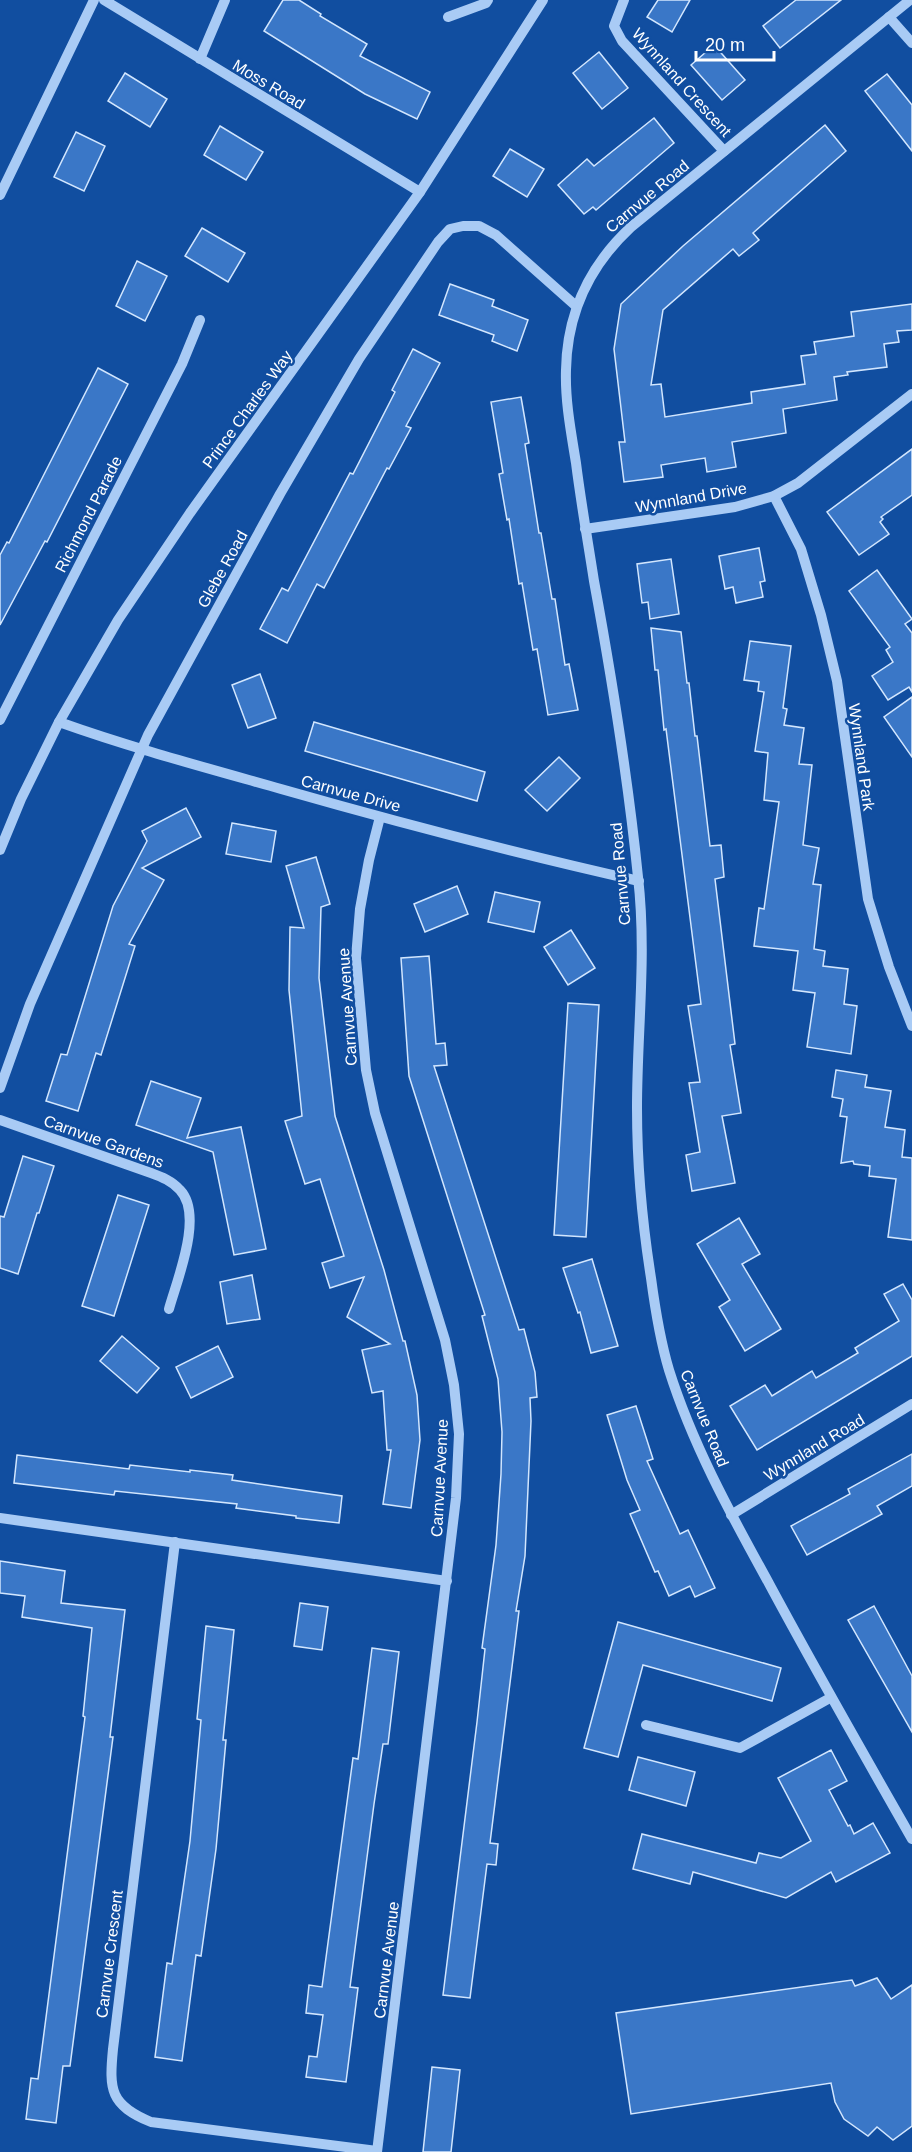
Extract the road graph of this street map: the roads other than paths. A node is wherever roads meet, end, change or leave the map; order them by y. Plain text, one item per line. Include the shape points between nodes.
1 (94, 0) edge
2 (104, 0) edge
3 (225, 0) edge
4 (488, 0) edge
5 (543, 0) edge
6 (624, 0) edge
7 (910, 0) edge
8 (448, 17) dead end
9 (889, 17) junction
10 (912, 43) edge
11 (200, 59) junction
12 (724, 151) junction
13 (420, 192) junction
14 (0, 195) edge
15 (576, 306) junction
16 (200, 320) dead end
17 (912, 394) edge
18 (774, 496) junction
19 (585, 529) junction
20 (0, 720) edge
21 (59, 722) junction
22 (141, 749) junction
23 (380, 817) junction
24 (0, 850) edge
25 (639, 881) junction
26 (912, 1026) edge
27 (0, 1088) edge
28 (0, 1120) edge
29 (169, 1309) dead end
30 (912, 1404) edge
31 (731, 1515) junction
32 (0, 1518) edge
33 (175, 1542) junction
34 (447, 1581) junction
35 (830, 1698) junction
36 (646, 1725) dead end
37 (912, 1839) edge
38 (377, 2152) edge

1 - 14 street
2 - 11 street, Moss Road
3 - 11 street
4 - 8 street
5 - 13 street, Prince Charles Way
6 - 12 street, Wynnland Crescent via 614,26 622,41
7 - 9 street, Carnvue Road
9 - 10 street
9 - 12 street, Carnvue Road
11 - 13 street, Moss Road
12 - 15 street, Carnvue Road via 610,247
13 - 21 street, Prince Charles Way via 190,513 118,620
15 - 19 street, Carnvue Road via 566,369 567,408
15 - 22 street, Glebe Road via 496,235 479,226 450,229 359,359 280,494
16 - 20 street, Richmond Parade via 182,364
17 - 18 street, Wynnland Drive via 798,483
18 - 19 street, Wynnland Drive via 735,507
18 - 26 street, Wynnland Park via 801,549 821,615 837,681 868,899
19 - 25 street, Carnvue Road via 610,672
21 - 22 street, Carnvue Drive
21 - 24 street, Prince Charles Way
22 - 23 street, Carnvue Drive
22 - 27 street, Glebe Road via 30,1004
23 - 25 street, Carnvue Drive
23 - 34 street, Carnvue Avenue via 360,909 356,958 360,1009 375,1113 445,1340 454,1385 459,1434
25 - 31 street, Carnvue Road via 642,953 638,1173 654,1301 681,1407
28 - 29 street, Carnvue Gardens via 152,1173 182,1191 189,1210 189,1231
30 - 31 street, Wynnland Road
31 - 35 street, Carnvue Road
32 - 33 street
33 - 34 street
33 - 38 street, Carnvue Crescent via 113,2049 110,2078 116,2098 130,2113 151,2122
34 - 38 street, Carnvue Avenue
35 - 36 street via 740,1748
35 - 37 street, Carnvue Road

